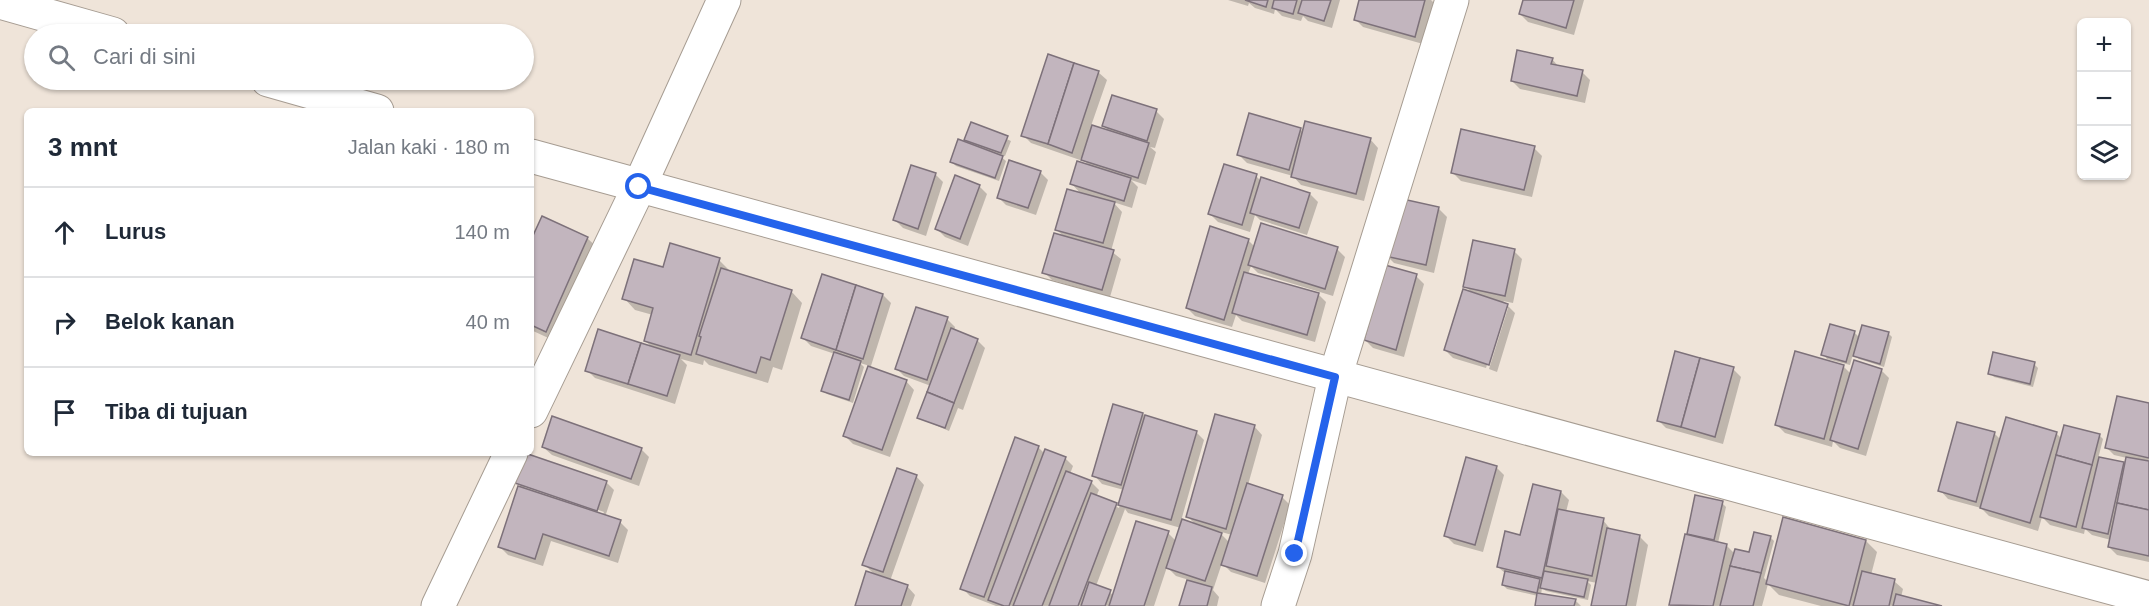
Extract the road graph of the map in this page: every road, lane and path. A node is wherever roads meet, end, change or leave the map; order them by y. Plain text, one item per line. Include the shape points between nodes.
1 (724, 0) edge
2 (1452, 0) edge
3 (0, 2) edge
4 (78, 24) edge
5 (303, 90) edge
6 (366, 108) edge
7 (534, 157) edge
8 (639, 187) junction
9 (1335, 377) junction
10 (534, 405) edge
11 (510, 456) edge
12 (2149, 598) edge
13 (438, 606) edge
14 (1278, 606) edge

1 - 8 street
2 - 9 street
3 - 4 street
5 - 6 street
7 - 8 street
8 - 9 street
8 - 10 street
9 - 12 street
9 - 14 street via 1295,554
11 - 13 street

